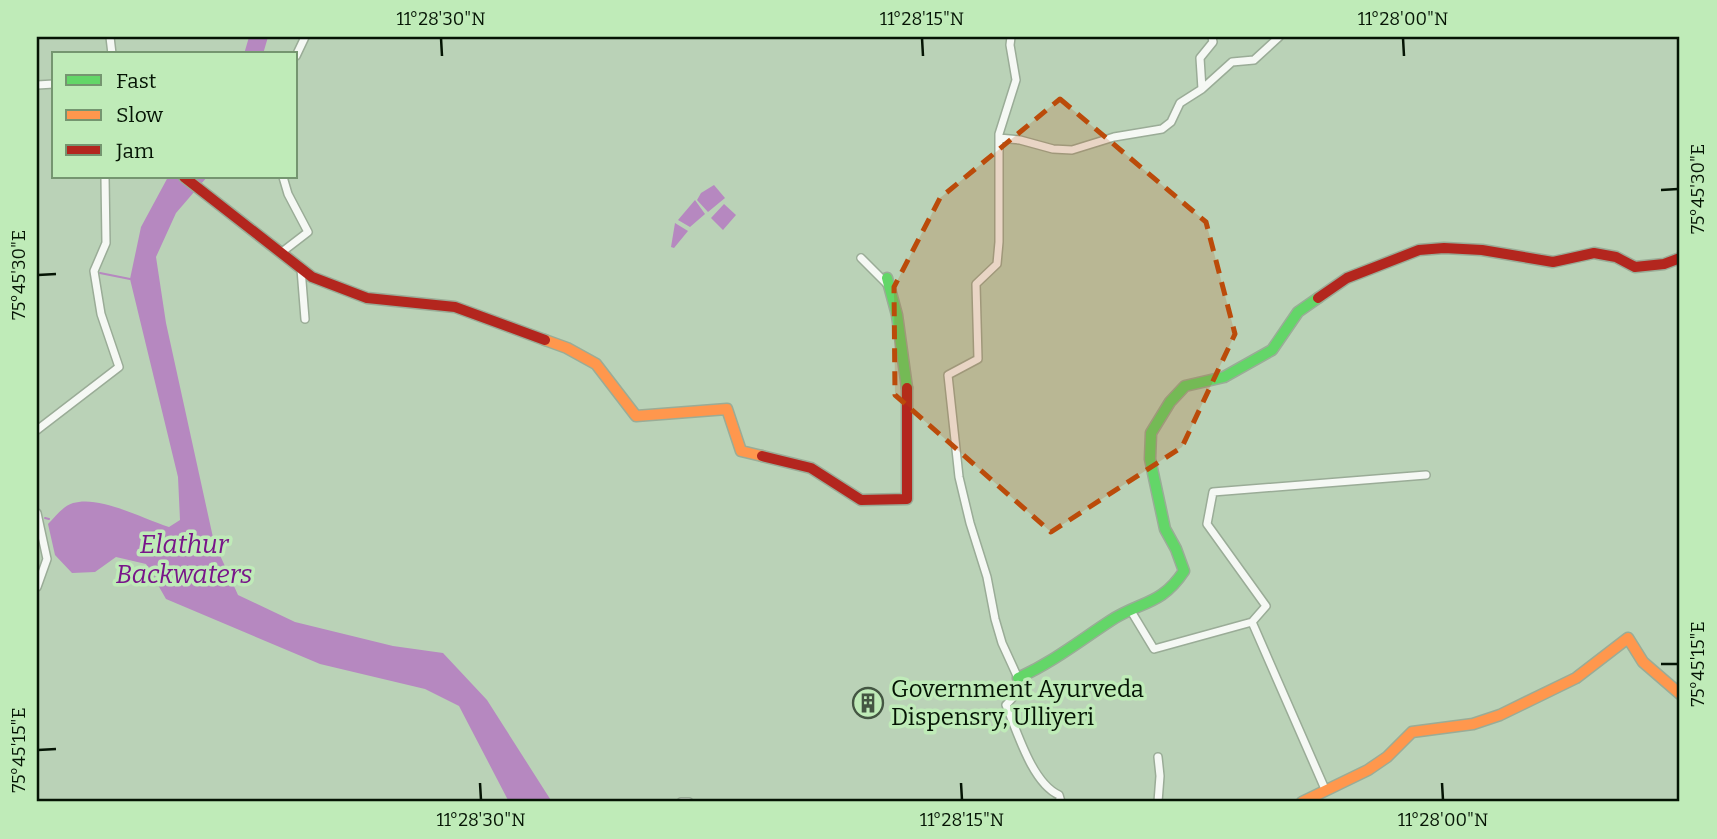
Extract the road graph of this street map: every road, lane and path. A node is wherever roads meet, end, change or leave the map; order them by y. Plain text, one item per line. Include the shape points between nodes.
1 (1011, 37) edge
2 (1212, 37) edge
3 (1279, 37) edge
4 (1202, 89) junction
5 (999, 138) junction
6 (105, 178) edge
7 (185, 178) edge
8 (283, 178) edge
9 (282, 252) junction
10 (861, 257) dead end
11 (1680, 258) edge
12 (301, 268) junction
13 (888, 282) joint
14 (305, 319) dead end
15 (37, 430) edge
16 (1426, 475) dead end
17 (37, 513) edge
18 (37, 587) edge
19 (1131, 611) junction
20 (1252, 622) junction
21 (1018, 678) junction
22 (1680, 694) edge
23 (1158, 757) dead end
24 (1325, 789) junction
25 (681, 802) edge
26 (689, 802) edge
27 (1061, 802) edge
28 (1158, 802) edge
29 (1302, 802) edge

1 - 5 street via 1016,80
2 - 4 street via 1200,58
3 - 4 street via 1254,60 1232,62
4 - 5 street via 1180,103 1162,129 1072,150
5 - 21 street via 997,264 976,284 978,359 948,375 959,477 1002,643
6 - 15 street via 106,243 94,271 101,314 119,367
7 - 9 street
8 - 9 street via 308,232
9 - 12 street
10 - 13 street
11 - 19 street via 1635,267 1594,253 1553,262 1482,250 1419,250 1328,290 1298,312 1272,351 1224,377 1185,386 1170,402 1151,433 1150,460 1165,529 1184,571 1173,588
12 - 13 street via 312,277 368,298 455,307 567,348 596,364 636,416 726,409 741,451 811,468 861,500 907,499 908,400
12 - 14 street
16 - 20 street via 1213,492 1207,524 1266,606
17 - 18 street via 47,559
19 - 20 street via 1154,649
19 - 21 street
20 - 24 street
21 - 27 street via 1017,692 1006,705 1037,776
22 - 24 street via 1643,662 1628,638 1576,678 1473,724 1412,732 1368,770
23 - 28 street
24 - 29 street
25 - 26 street

